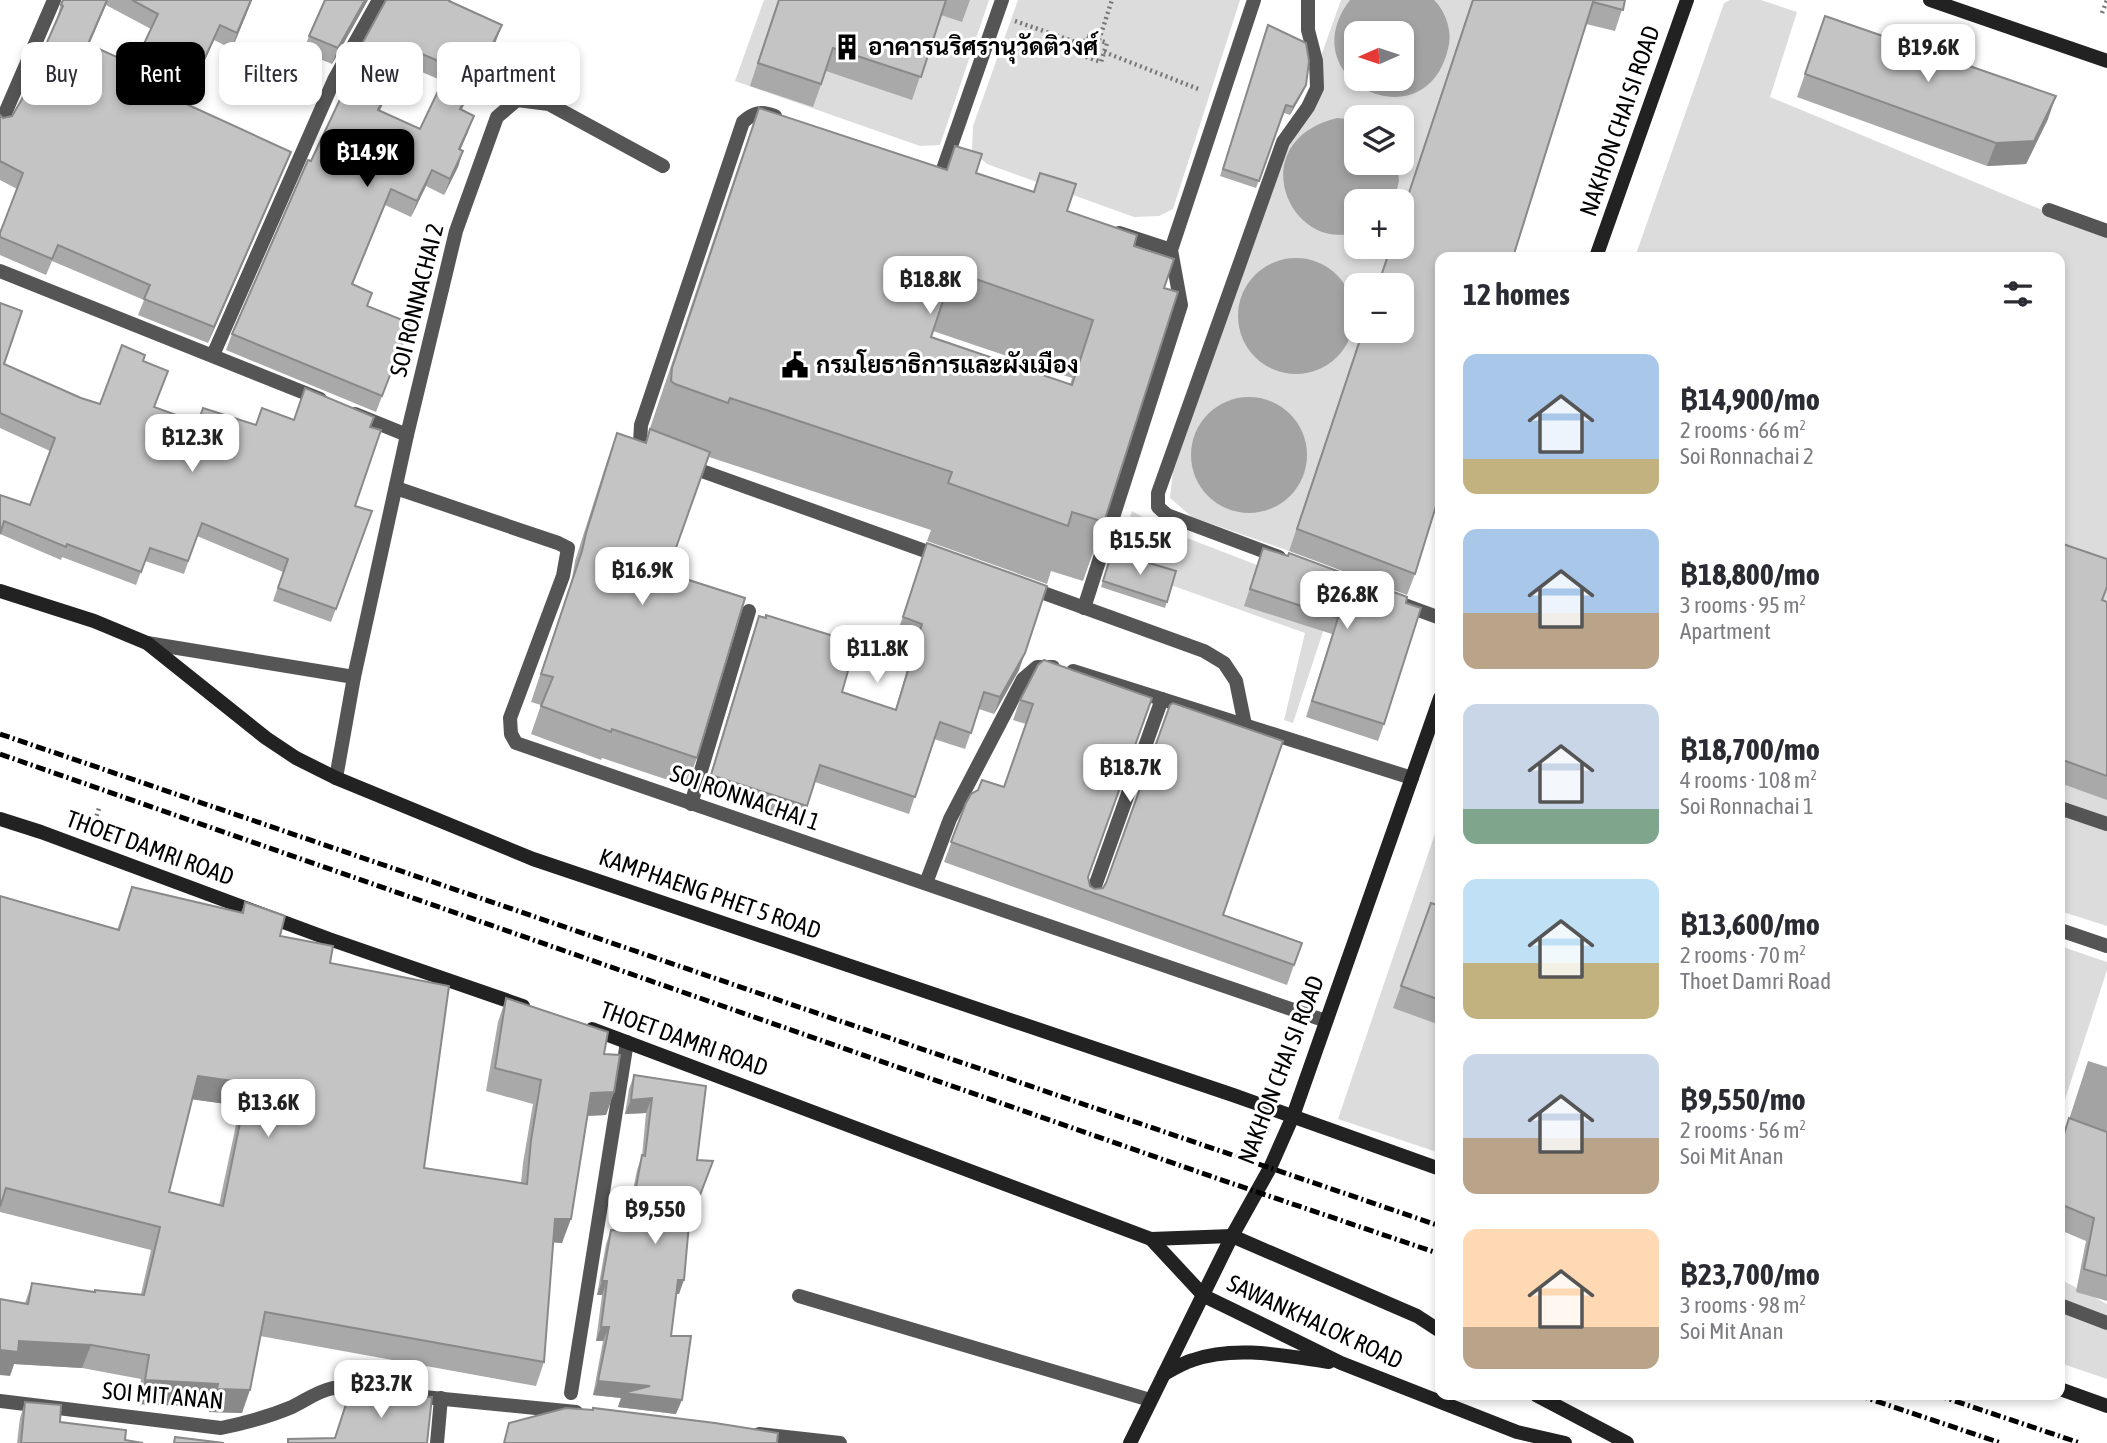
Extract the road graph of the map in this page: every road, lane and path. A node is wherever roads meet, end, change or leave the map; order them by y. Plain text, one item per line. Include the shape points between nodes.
1 (54, 0) edge
2 (379, 0) edge
3 (1112, 0) edge
4 (1254, 0) edge
5 (1308, 0) edge
6 (1687, 0) edge
7 (1930, 0) edge
8 (2107, 0) edge
9 (1000, 7) edge
10 (2102, 13) dead end
11 (1099, 40) junction
12 (1084, 45) junction
13 (1104, 52) junction
14 (2107, 60) edge
15 (1222, 98) junction
16 (789, 121) edge
17 (0, 125) edge
18 (663, 166) dead end
19 (960, 178) edge
20 (2049, 210) dead end
21 (1111, 230) edge
22 (2107, 231) edge
23 (1171, 250) junction
24 (1598, 252) edge
25 (0, 271) edge
26 (213, 355) junction
27 (407, 435) junction
28 (396, 488) junction
29 (954, 561) edge
30 (1292, 562) edge
31 (1019, 585) edge
32 (0, 591) edge
33 (1393, 600) edge
34 (1084, 608) junction
35 (749, 611) dead end
36 (1435, 616) edge
37 (147, 643) junction
38 (354, 677) junction
39 (1161, 699) junction
40 (1245, 725) junction
41 (1435, 728) edge
42 (335, 778) junction
43 (1412, 778) junction
44 (691, 804) junction
45 (99, 808) dead end
46 (2065, 810) edge
47 (0, 819) edge
48 (95, 821) dead end
49 (2107, 824) edge
50 (926, 883) junction
51 (1090, 900) edge
52 (2065, 932) edge
53 (2107, 946) edge
54 (542, 1013) edge
55 (1326, 1021) junction
56 (579, 1025) edge
57 (627, 1041) junction
58 (1293, 1116) junction
59 (1435, 1167) edge
60 (1232, 1236) junction
61 (1151, 1239) junction
62 (799, 1296) dead end
63 (1204, 1296) junction
64 (2065, 1307) edge
65 (2107, 1323) edge
66 (1435, 1328) edge
67 (1340, 1363) junction
68 (1164, 1374) junction
69 (2065, 1391) edge
70 (571, 1393) dead end
71 (441, 1398) junction
72 (1150, 1400) junction
73 (1545, 1400) edge
74 (0, 1401) edge
75 (2107, 1406) edge
76 (593, 1414) edge
77 (744, 1432) edge
78 (437, 1443) edge
79 (839, 1443) edge
80 (1130, 1443) edge
81 (1565, 1443) edge
82 (1627, 1443) edge

1 - 17 street
2 - 26 street via 334,80
3 - 11 path
4 - 15 street
5 - 30 street via 1317,88 1283,142 1158,493 1158,507 1167,515
6 - 24 street, NAKHON CHAI SI ROAD
7 - 14 street
8 - 10 path
9 - 12 path
9 - 19 street via 935,170
11 - 12 path via 1087,36
11 - 13 path via 1107,43
12 - 13 path via 1081,55 1101,62
13 - 15 path
15 - 23 street
16 - 29 street via 764,112 753,113 743,122 641,425 640,443 648,451
18 - 27 street, SOI RONNACHAI 2 via 549,104 517,100 497,117 456,231
20 - 22 street
21 - 23 street
23 - 34 street via 1181,305
25 - 26 street
26 - 27 street
27 - 28 street, SOI RONNACHAI 2
28 - 38 street, SOI RONNACHAI 2
28 - 44 street, SOI RONNACHAI 1 via 568,548 564,576 510,718 516,743
31 - 34 street
32 - 37 street, KAMPHAENG PHET 5 ROAD
33 - 36 street
34 - 40 street via 1204,651 1224,663 1236,681
35 - 44 street
37 - 38 street
37 - 42 street, KAMPHAENG PHET 5 ROAD via 266,737
38 - 42 street, SOI RONNACHAI 2
39 - 40 street
39 - 50 street via 1060,667 1037,667 1023,679 956,807
39 - 51 street
40 - 43 street
41 - 43 street, NAKHON CHAI SI ROAD
42 - 58 street, KAMPHAENG PHET 5 ROAD via 533,859
43 - 55 street, NAKHON CHAI SI ROAD
44 - 50 street, SOI RONNACHAI 1
45 - 48 path
46 - 49 street
47 - 54 street, THOET DAMRI ROAD
50 - 55 street, SOI RONNACHAI 1
52 - 53 street
55 - 58 street, NAKHON CHAI SI ROAD
56 - 57 street, THOET DAMRI ROAD
57 - 61 street, THOET DAMRI ROAD
57 - 70 street
58 - 59 street, KAMPHAENG PHET 5 ROAD
58 - 60 street, NAKHON CHAI SI ROAD
60 - 61 street, THOET DAMRI ROAD
60 - 63 street, NAKHON CHAI SI ROAD
60 - 66 street, SAWANKHALOK ROAD
61 - 63 street, THOET DAMRI ROAD
62 - 72 street
63 - 67 street, SAWANKHALOK ROAD
63 - 68 street, NAKHON CHAI SI ROAD
64 - 65 street
67 - 68 street via 1259,1353 1223,1354 1194,1359
67 - 81 street, SAWANKHALOK ROAD via 1517,1432
68 - 72 street, NAKHON CHAI SI ROAD
69 - 75 street
71 - 74 street, SOI MIT ANAN via 333,1388 254,1422 221,1428
71 - 76 street, SOI MIT ANAN
71 - 78 street
72 - 80 street, NAKHON CHAI SI ROAD
73 - 82 street
77 - 79 street

